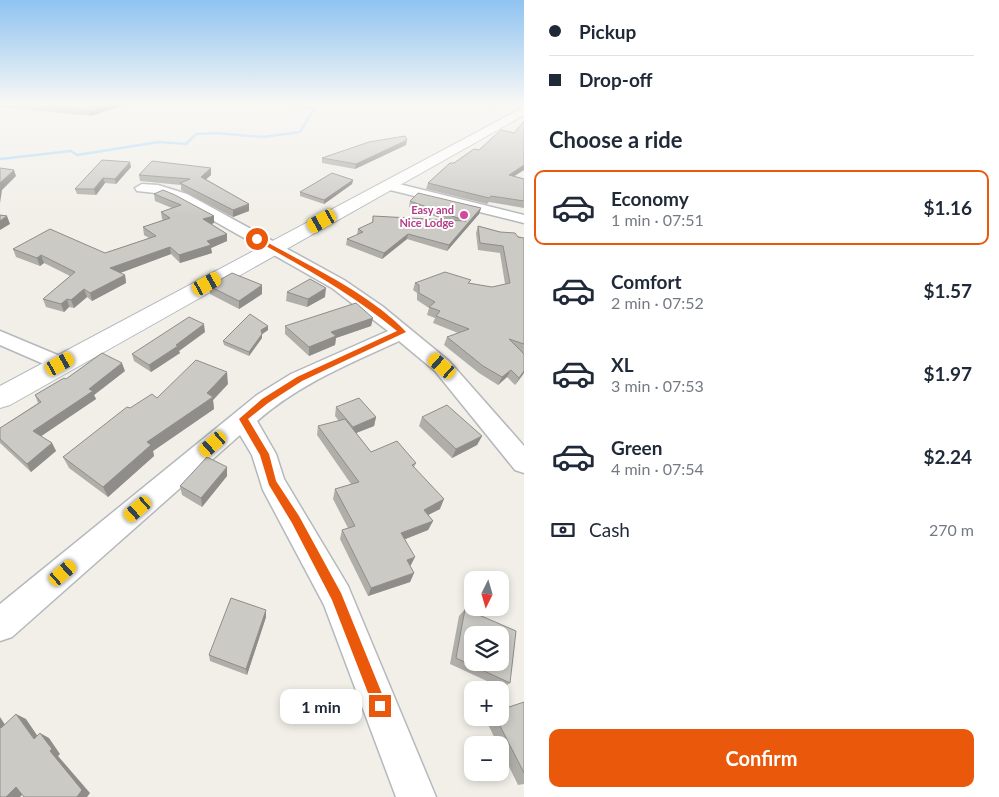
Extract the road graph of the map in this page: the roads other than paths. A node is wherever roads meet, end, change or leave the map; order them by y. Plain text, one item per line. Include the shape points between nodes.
1 (467, 141) edge
2 (387, 185) junction
3 (142, 188) dead end
4 (524, 219) edge
5 (272, 248) junction
6 (402, 332) junction
7 (0, 338) edge
8 (60, 364) junction
9 (0, 398) edge
10 (243, 419) junction
11 (524, 462) edge
12 (0, 625) edge
13 (416, 797) edge

1 - 2 main road
2 - 4 street
2 - 5 main road
3 - 5 street via 158,189 182,197
5 - 6 street via 338,284
5 - 8 main road
6 - 10 street via 300,379
6 - 11 street via 442,366
7 - 8 street
8 - 9 main road
10 - 12 street
10 - 13 street via 264,454 272,482 337,597

